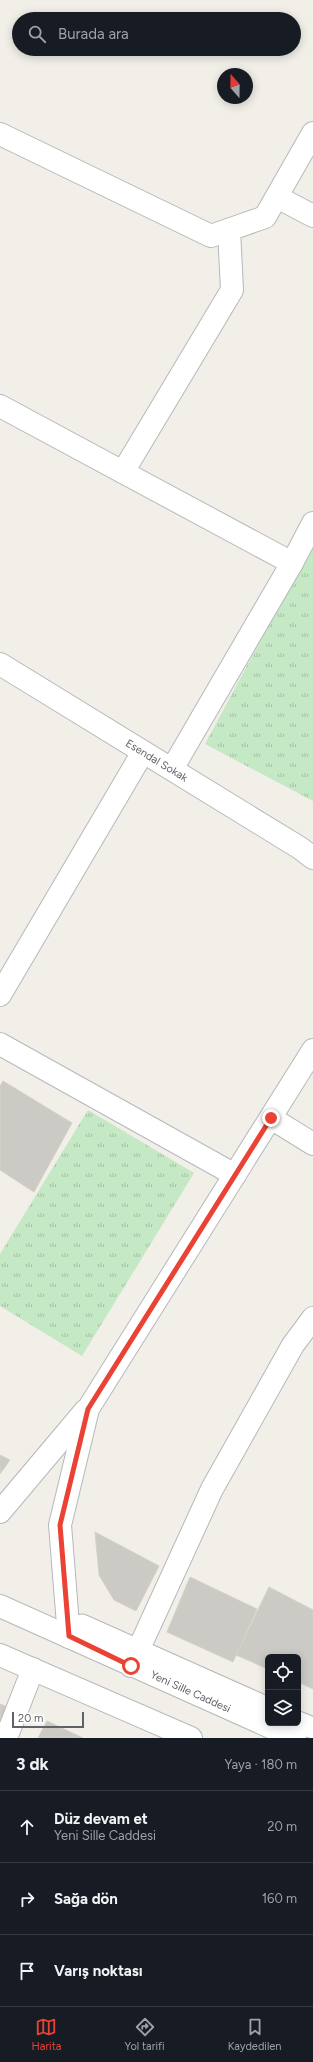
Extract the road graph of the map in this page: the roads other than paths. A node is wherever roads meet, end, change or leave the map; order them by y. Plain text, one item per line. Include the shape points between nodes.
1 (313, 133) edge
2 (0, 134) edge
3 (277, 197) junction
4 (313, 216) edge
5 (229, 230) junction
6 (0, 406) edge
7 (123, 472) junction
8 (313, 523) edge
9 (292, 563) junction
10 (0, 664) edge
11 (143, 752) junction
12 (172, 769) junction
13 (313, 858) edge
14 (0, 995) edge
15 (0, 1044) edge
16 (313, 1050) edge
17 (271, 1118) junction
18 (313, 1144) edge
19 (235, 1175) junction
20 (313, 1318) edge
21 (88, 1409) junction
22 (0, 1512) edge
23 (0, 1606) edge
24 (75, 1631) junction
25 (0, 1655) edge
26 (131, 1666) junction
27 (33, 1669) junction
28 (265, 1707) edge
29 (301, 1723) edge
30 (313, 1728) edge
31 (6, 1738) edge
32 (191, 1738) edge
33 (295, 1738) edge

1 - 3 street
2 - 5 street via 211,236
3 - 4 street
3 - 5 street via 265,217
5 - 7 street via 232,290
6 - 7 street
7 - 9 street
8 - 9 street
9 - 12 street
10 - 11 street, Esendal Sokak
11 - 12 street, Esendal Sokak
11 - 14 street
12 - 13 street, Esendal Sokak
15 - 19 street
16 - 17 street
17 - 18 street
17 - 19 street
19 - 21 street
20 - 26 street via 293,1345 212,1490
21 - 22 street
21 - 24 street via 60,1525
23 - 24 street, Yeni Sille Caddesi
24 - 26 street, Yeni Sille Caddesi
24 - 28 street
25 - 27 street
26 - 33 street, Yeni Sille Caddesi
27 - 31 street
27 - 32 street
29 - 30 street

